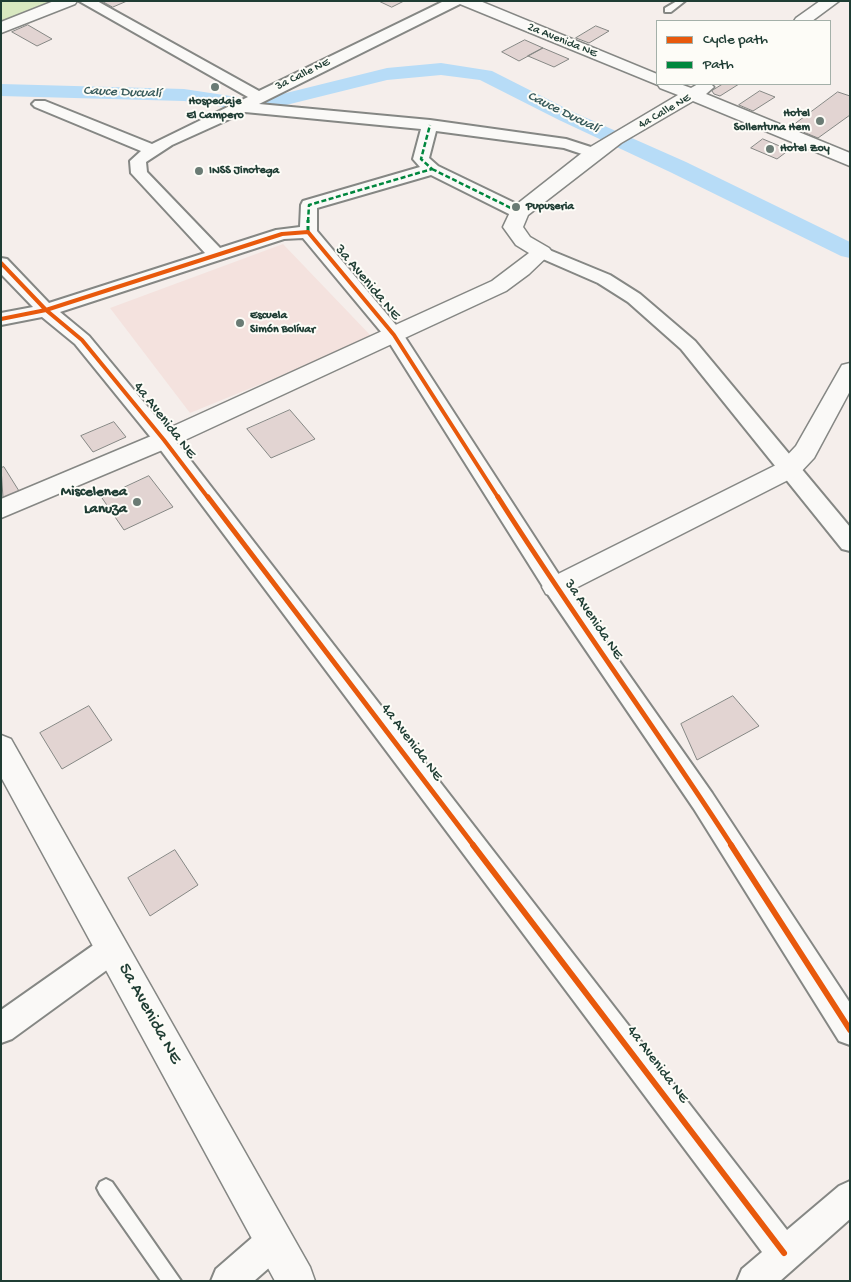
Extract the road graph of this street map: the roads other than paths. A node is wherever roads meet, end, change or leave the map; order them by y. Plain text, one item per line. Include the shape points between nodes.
1 (69, 1) edge
2 (86, 1) edge
3 (455, 1) edge
4 (466, 1) edge
5 (682, 1) edge
6 (831, 1) edge
7 (668, 10) dead end
8 (803, 20) edge
9 (1, 28) edge
10 (656, 80) edge
11 (669, 85) edge
12 (709, 85) edge
13 (694, 95) junction
14 (259, 97) junction
15 (40, 104) dead end
16 (245, 107) junction
17 (430, 125) junction
18 (151, 149) junction
19 (594, 153) junction
20 (850, 160) edge
21 (432, 169) junction
22 (519, 212) junction
23 (308, 232) junction
24 (542, 252) junction
25 (216, 254) junction
26 (1, 263) edge
27 (46, 310) junction
28 (1, 319) edge
29 (394, 334) junction
30 (850, 370) edge
31 (164, 440) junction
32 (789, 469) junction
33 (1, 508) edge
34 (850, 543) edge
35 (555, 587) junction
36 (1, 748) edge
37 (112, 949) junction
38 (1, 1028) edge
39 (850, 1030) edge
40 (106, 1188) dead end
41 (850, 1197) edge
42 (274, 1241) junction
43 (784, 1253) junction
44 (172, 1281) edge
45 (228, 1281) edge
46 (296, 1281) edge
47 (754, 1281) edge

1 - 9 street
2 - 14 street
3 - 14 street, 3a Calle NE
4 - 10 street, 2a Avenida NE
5 - 7 lane
6 - 8 street
11 - 13 street
12 - 13 street, 4a Calle NE
13 - 19 street, 4a Calle NE
13 - 20 street
14 - 16 street, 3a Calle NE
15 - 18 street
16 - 17 street
16 - 18 street, 3a Calle NE
17 - 19 street via 566,144
17 - 21 street via 421,159
18 - 25 street via 138,161 140,173
19 - 22 street, 4a Calle NE
21 - 22 street
21 - 23 street via 309,205
22 - 24 street via 513,228 523,241
23 - 25 street via 282,234
23 - 29 street, 3a Avenida NE
24 - 29 street via 499,286
24 - 32 street via 604,279 634,298 688,345
25 - 27 street
26 - 27 street, 4a Avenida NE
27 - 28 street
27 - 31 street, 4a Avenida NE via 82,340
29 - 31 street
29 - 35 street, 3a Avenida NE
30 - 32 street via 805,452
31 - 33 street
31 - 43 street, 4a Avenida NE
32 - 34 street
32 - 35 street
35 - 39 street, 3a Avenida NE via 703,802
36 - 37 street, 5a Avenida NE
37 - 38 street
37 - 42 street, 5a Avenida NE
40 - 44 lane
41 - 43 street
42 - 45 street
42 - 46 street, 5a Avenida NE
43 - 47 street

